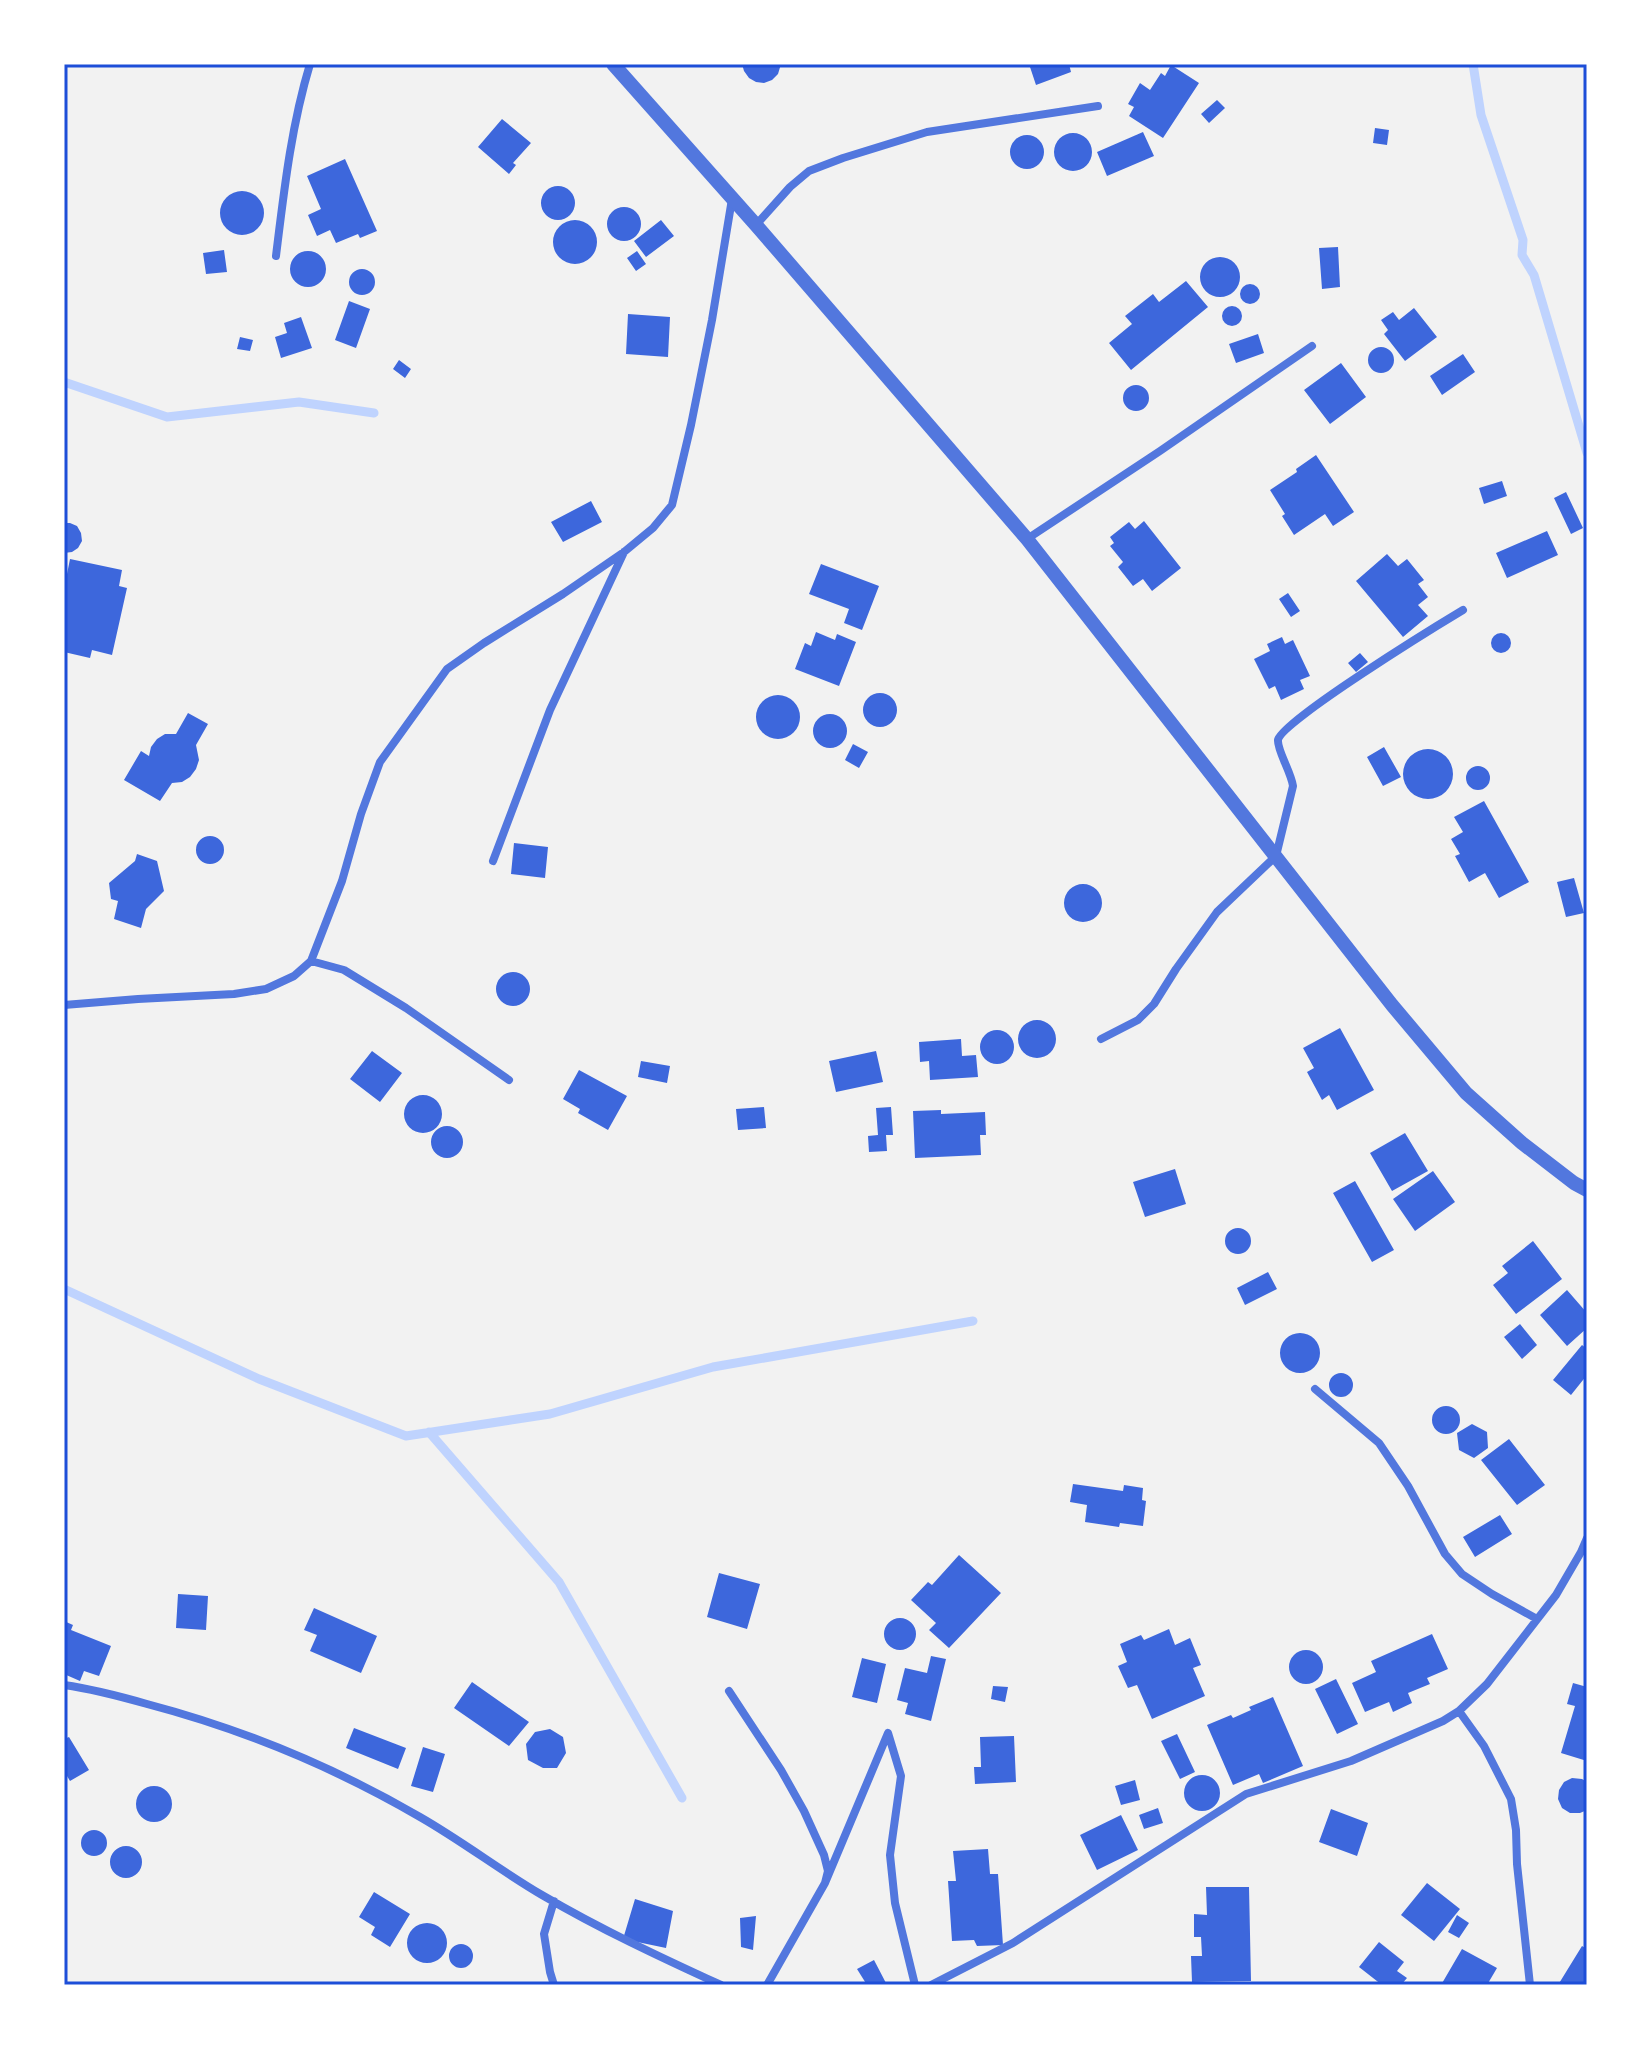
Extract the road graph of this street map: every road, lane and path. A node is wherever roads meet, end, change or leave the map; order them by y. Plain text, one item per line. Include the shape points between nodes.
1 (310, 64) edge
2 (613, 64) edge
3 (1098, 106) dead end
4 (732, 198) junction
5 (756, 225) junction
6 (276, 256) dead end
7 (1312, 346) dead end
8 (1027, 539) junction
9 (624, 552) junction
10 (1463, 610) dead end
11 (1276, 856) junction
12 (493, 861) dead end
13 (311, 961) junction
14 (64, 1005) edge
15 (1101, 1039) dead end
16 (509, 1080) dead end
17 (1587, 1190) edge
18 (1315, 1389) dead end
19 (1587, 1538) edge
20 (1537, 1619) junction
21 (64, 1685) edge
22 (729, 1691) dead end
23 (1459, 1711) junction
24 (825, 1883) junction
25 (554, 1901) junction
26 (554, 1985) edge
27 (721, 1985) edge
28 (767, 1985) edge
29 (915, 1985) edge
30 (931, 1985) edge
31 (1530, 1985) edge

1 - 6 street via 287,161
2 - 4 street
3 - 5 street via 927,132 843,158 809,171
4 - 5 street
4 - 9 street via 672,505
5 - 8 street
7 - 8 street
8 - 11 street
9 - 12 street via 550,710
9 - 13 street via 447,669 380,762
10 - 11 street via 1280,733 1279,749 1293,786
11 - 15 street via 1217,912 1154,1004 1138,1020
11 - 17 street via 1466,1093
13 - 14 street via 294,976 244,993
13 - 16 street via 344,970
18 - 20 street via 1379,1443 1462,1574
19 - 20 street
20 - 23 street
21 - 25 street via 175,1711 263,1740 375,1792
22 - 24 street via 804,1811 824,1855
23 - 30 street via 1351,1761 1246,1794 1013,1943
23 - 31 street via 1511,1799
24 - 28 street
24 - 29 street via 888,1733 901,1776 890,1855 895,1903
25 - 26 street via 544,1934
25 - 27 street

